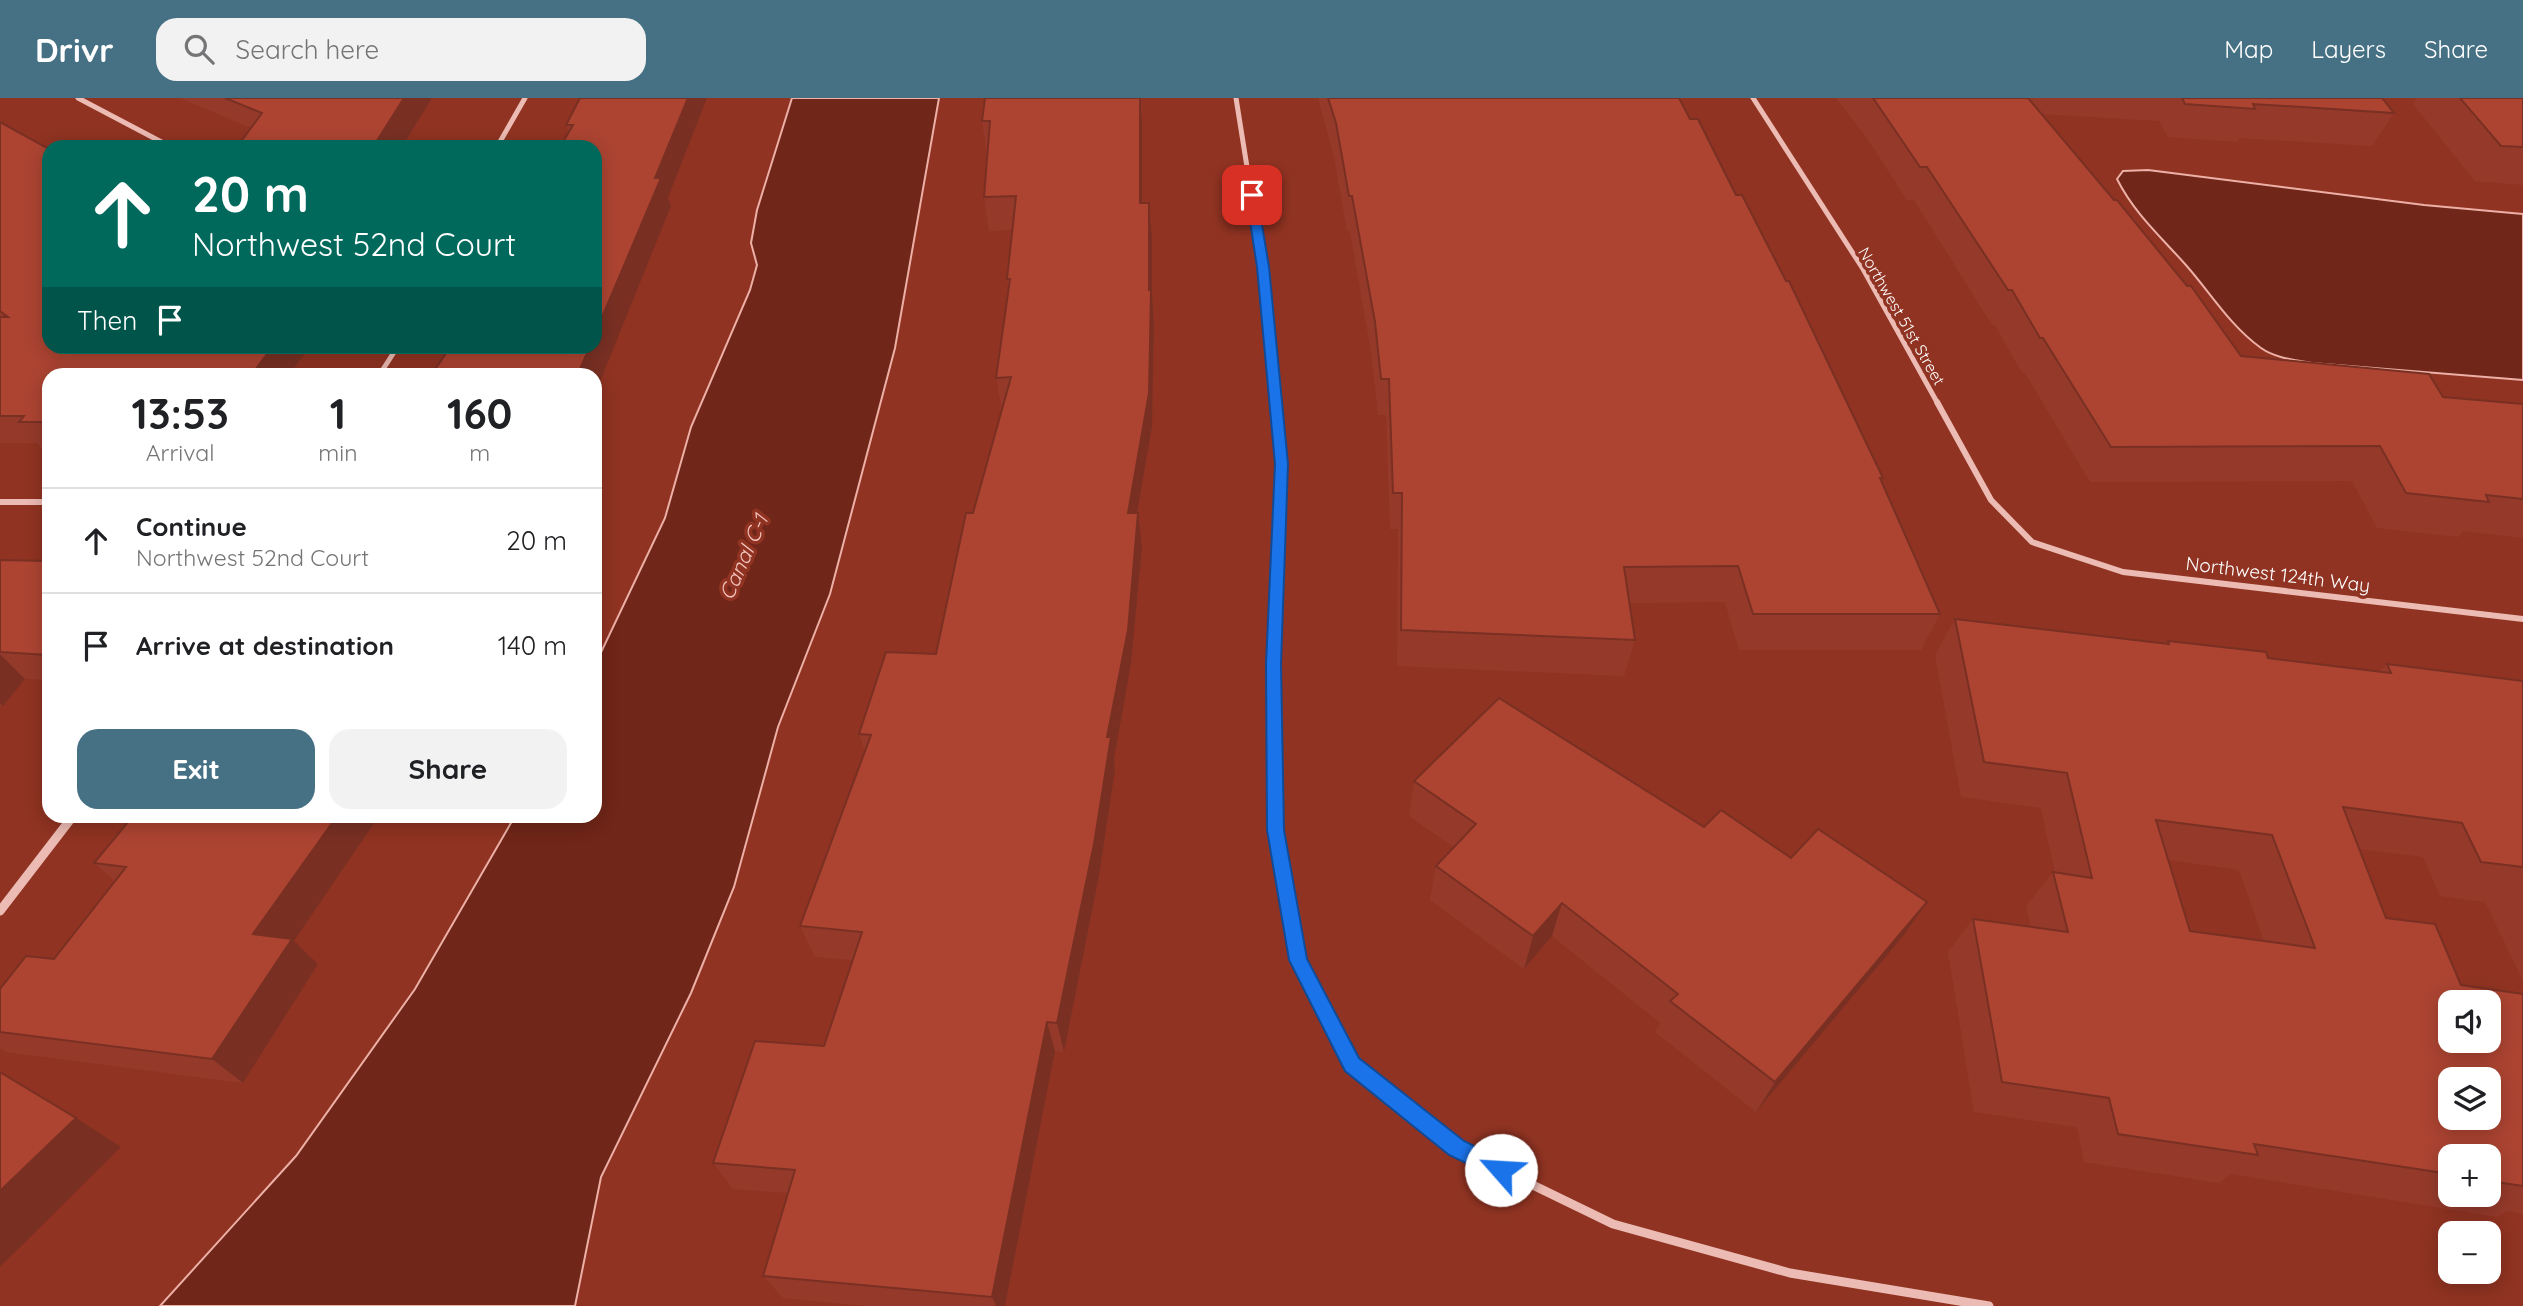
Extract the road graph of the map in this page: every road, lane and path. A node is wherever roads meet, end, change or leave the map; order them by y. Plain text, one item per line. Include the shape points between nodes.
1 (78, 98) edge
2 (525, 98) edge
3 (1236, 98) edge
4 (1753, 98) edge
5 (158, 140) edge
6 (501, 140) edge
7 (0, 502) edge
8 (42, 502) edge
9 (2032, 542) joint
10 (2523, 619) edge
11 (68, 823) edge
12 (0, 911) edge
13 (1989, 1306) edge

1 - 5 street
2 - 6 street
3 - 13 street via 1263,267 1282,464 1273,664 1275,830 1298,960 1352,1065 1457,1148 1613,1224 1790,1273
4 - 9 street, Northwest 51st Street via 1863,269 1991,500
7 - 8 street
9 - 10 street, Northwest 124th Way via 2123,572
11 - 12 street

